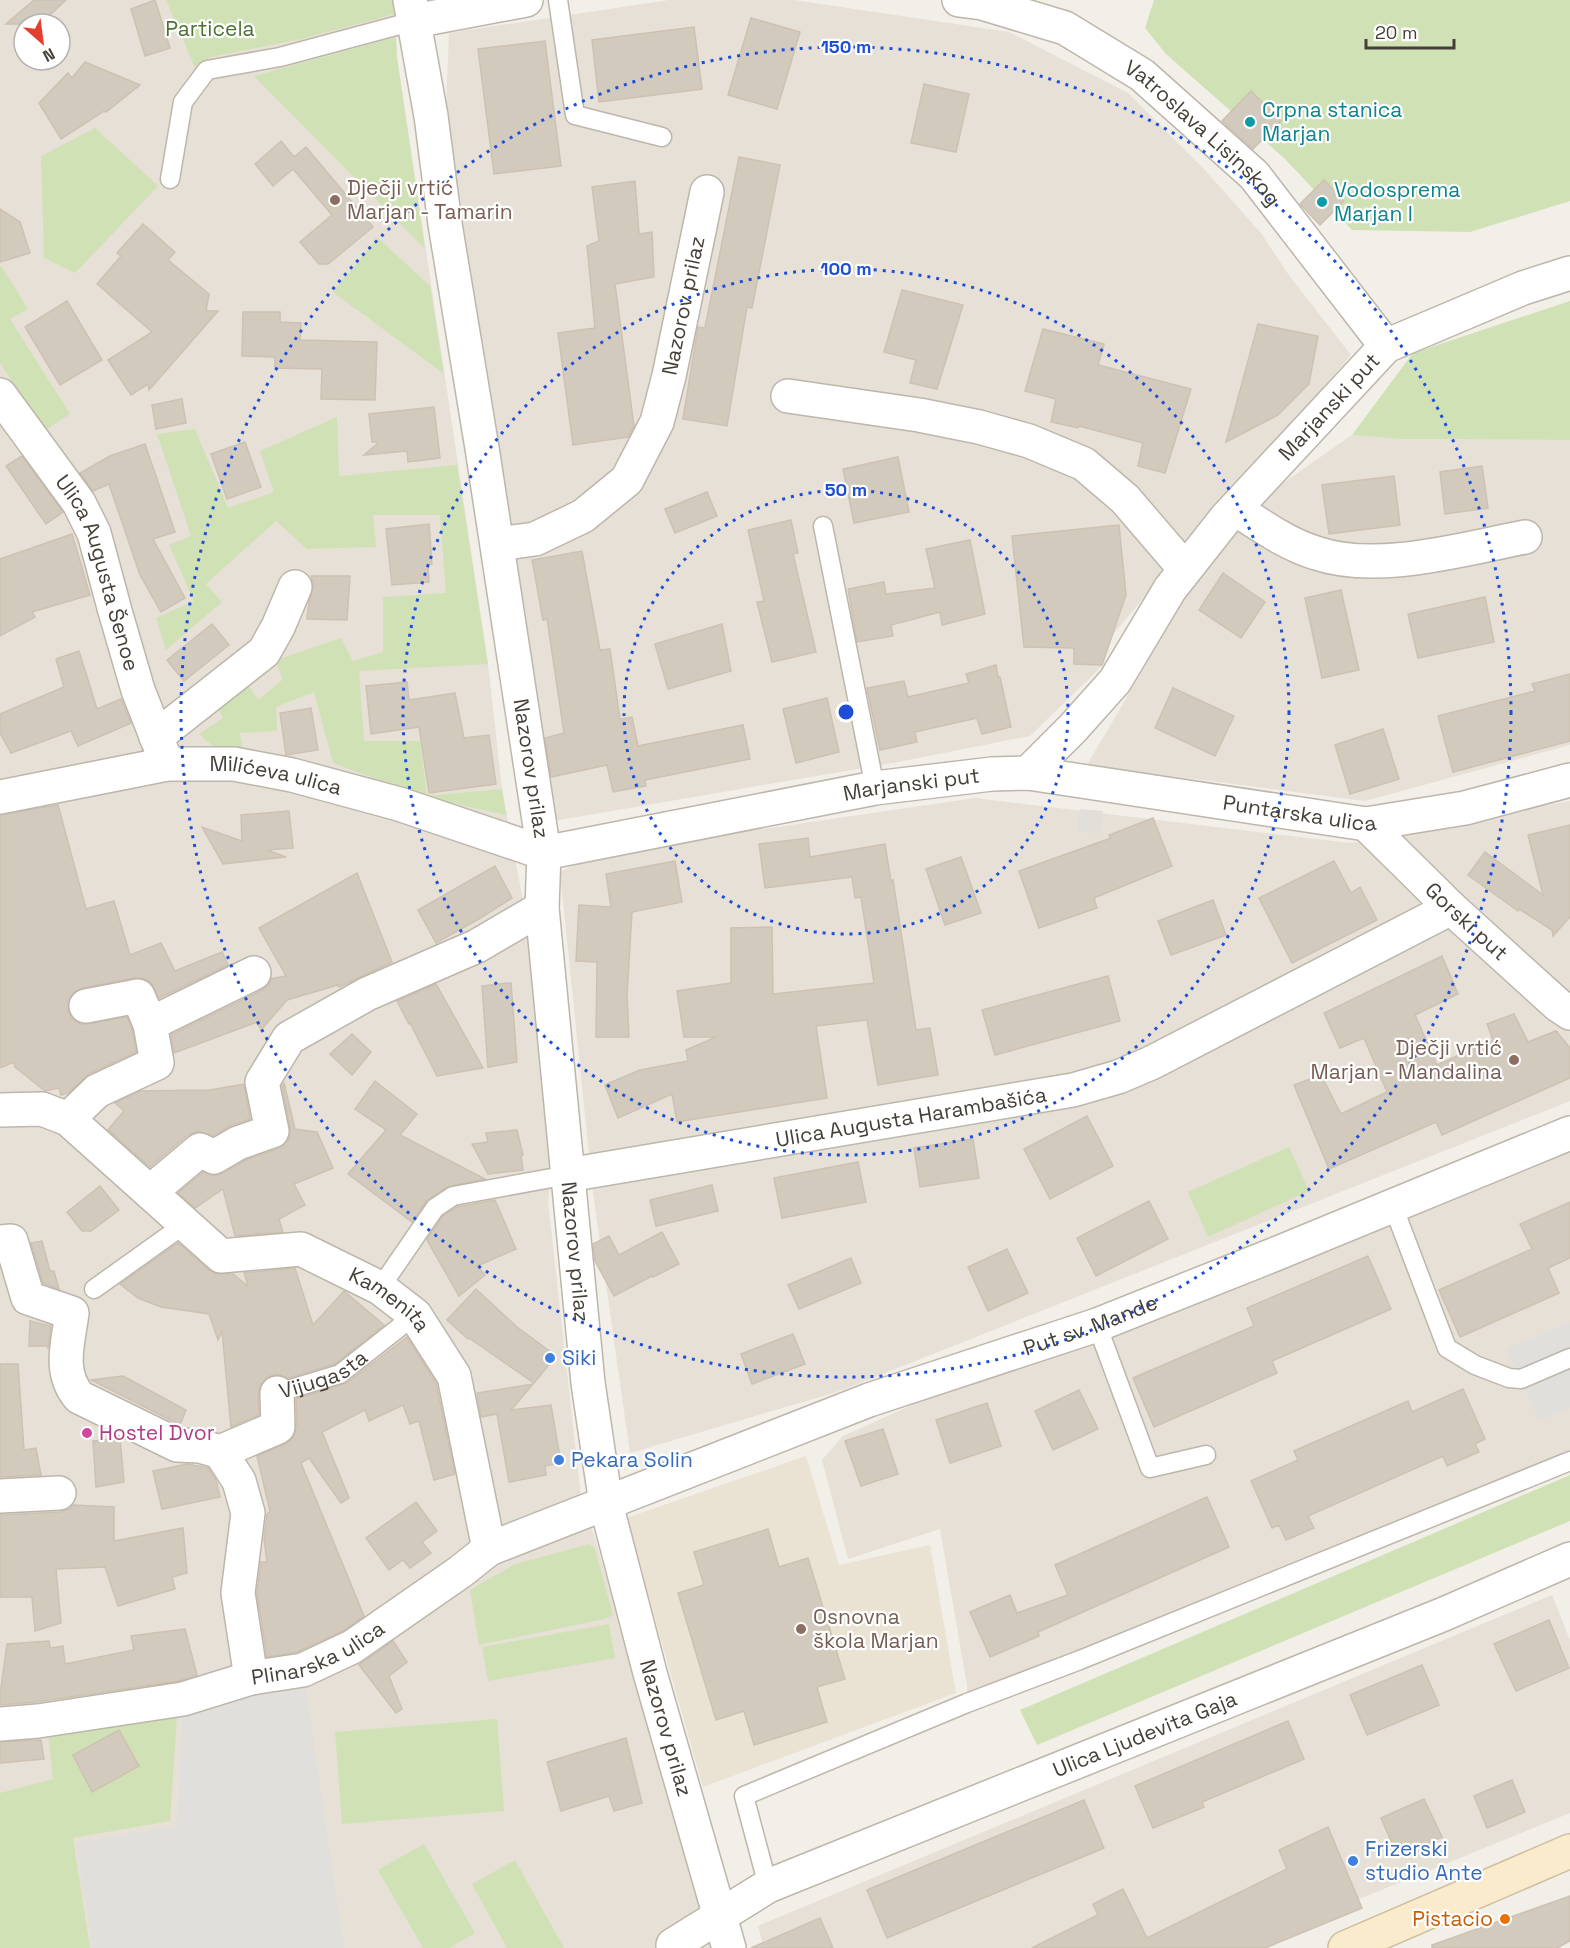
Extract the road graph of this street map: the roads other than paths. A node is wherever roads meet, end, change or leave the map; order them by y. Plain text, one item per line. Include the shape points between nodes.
1 (525, 0) edge
2 (558, 0) edge
3 (959, 0) edge
4 (412, 10) edge
5 (662, 137) dead end
6 (170, 179) dead end
7 (707, 192) dead end
8 (1570, 273) edge
9 (1386, 346) junction
10 (0, 395) edge
11 (788, 396) dead end
12 (1235, 509) junction
13 (823, 526) dead end
14 (1525, 537) dead end
15 (497, 544) junction
16 (1185, 569) junction
17 (294, 587) dead end
18 (161, 751) junction
19 (1028, 773) junction
20 (1570, 780) edge
21 (875, 788) junction
22 (0, 797) edge
23 (1366, 824) junction
24 (544, 853) junction
25 (542, 908) junction
26 (1451, 908) junction
27 (254, 973) dead end
28 (86, 1006) dead end
29 (1570, 1013) edge
30 (150, 1024) junction
31 (0, 1110) edge
32 (68, 1119) junction
33 (1570, 1133) edge
34 (568, 1175) junction
35 (150, 1192) junction
36 (1393, 1206) junction
37 (185, 1224) junction
38 (0, 1242) edge
39 (380, 1288) junction
40 (94, 1289) dead end
41 (415, 1315) junction
42 (1096, 1325) junction
43 (1570, 1358) edge
44 (277, 1393) joint
45 (220, 1452) junction
46 (1206, 1455) dead end
47 (1570, 1461) edge
48 (59, 1493) dead end
49 (0, 1496) edge
50 (606, 1504) junction
51 (489, 1549) junction
52 (1570, 1559) edge
53 (251, 1678) junction
54 (0, 1724) edge
55 (1570, 1851) edge
56 (768, 1886) junction
57 (720, 1915) junction
58 (673, 1945) dead end
59 (729, 1948) edge
60 (1345, 1948) edge

1 - 4 street
2 - 5 lane via 575,115
3 - 9 street, Vatroslava Lisinskog via 1065,28 1142,75 1254,175
4 - 6 lane via 280,57 207,70 183,102
4 - 15 street, Nazorov prilaz
7 - 15 street, Nazorov prilaz via 657,422 627,480 583,516 535,539
8 - 9 street, Marjanski put via 1523,288
9 - 12 street, Marjanski put
10 - 18 street, Ulica Augusta Šenoe via 79,503 94,533 138,690
11 - 16 street via 979,427 1051,450 1084,465 1125,499
12 - 14 street via 1288,543 1346,560 1389,562
12 - 16 street, Marjanski put
13 - 21 lane
15 - 24 street, Nazorov prilaz
16 - 19 street, Marjanski put via 1115,681
17 - 18 street via 264,652
18 - 22 street, Milićeva ulica
18 - 24 street, Milićeva ulica via 292,775 399,804
19 - 21 street, Marjanski put
19 - 23 street, Puntarska ulica
20 - 23 street, Puntarska ulica via 1465,808
21 - 24 street, Marjanski put
23 - 26 street, Gorski put
24 - 25 street, Nazorov prilaz
25 - 34 street, Nazorov prilaz
25 - 35 street via 477,946 367,994 289,1038 262,1082 272,1131 214,1157 200,1150
26 - 29 street, Gorski put
26 - 34 street, Ulica Augusta Harambašića via 1118,1077 1073,1090
27 - 30 street
28 - 30 street via 138,996
30 - 32 street via 157,1063 98,1090
31 - 32 street, Kamenita via 42,1109
32 - 35 street, Kamenita
33 - 36 street, Put sv. Mande
34 - 39 lane, Ulica Augusta Harambašića via 453,1196 435,1208
34 - 50 street, Nazorov prilaz via 588,1383
35 - 37 street, Kamenita
36 - 42 street, Put sv. Mande
36 - 43 lane via 1447,1348 1475,1365 1521,1379
37 - 39 street, Kamenita via 221,1256 301,1249
37 - 40 lane
38 - 45 street via 12,1240 28,1298 72,1313 65,1369 70,1387 79,1397 177,1445
39 - 41 street, Kamenita
41 - 44 lane, Vijugasta via 340,1374
41 - 51 street, Kamenita via 454,1376
42 - 46 lane via 1150,1468
42 - 50 street, Put sv. Mande via 869,1400
44 - 45 street, Vijugasta via 278,1427
45 - 53 street via 239,1481 248,1513 238,1593
47 - 56 lane via 967,1702 744,1796
48 - 49 street
50 - 51 street, Plinarska ulica
50 - 57 street, Nazorov prilaz
51 - 53 street, Plinarska ulica via 352,1647 303,1670
52 - 56 street, Ulica Ljudevita Gaja via 1444,1614
53 - 54 street, Plinarska ulica via 183,1700
55 - 60 street
56 - 57 street, Ulica Ljudevita Gaja
57 - 58 street, Ulica Ljudevita Gaja
57 - 59 street, Nazorov prilaz

